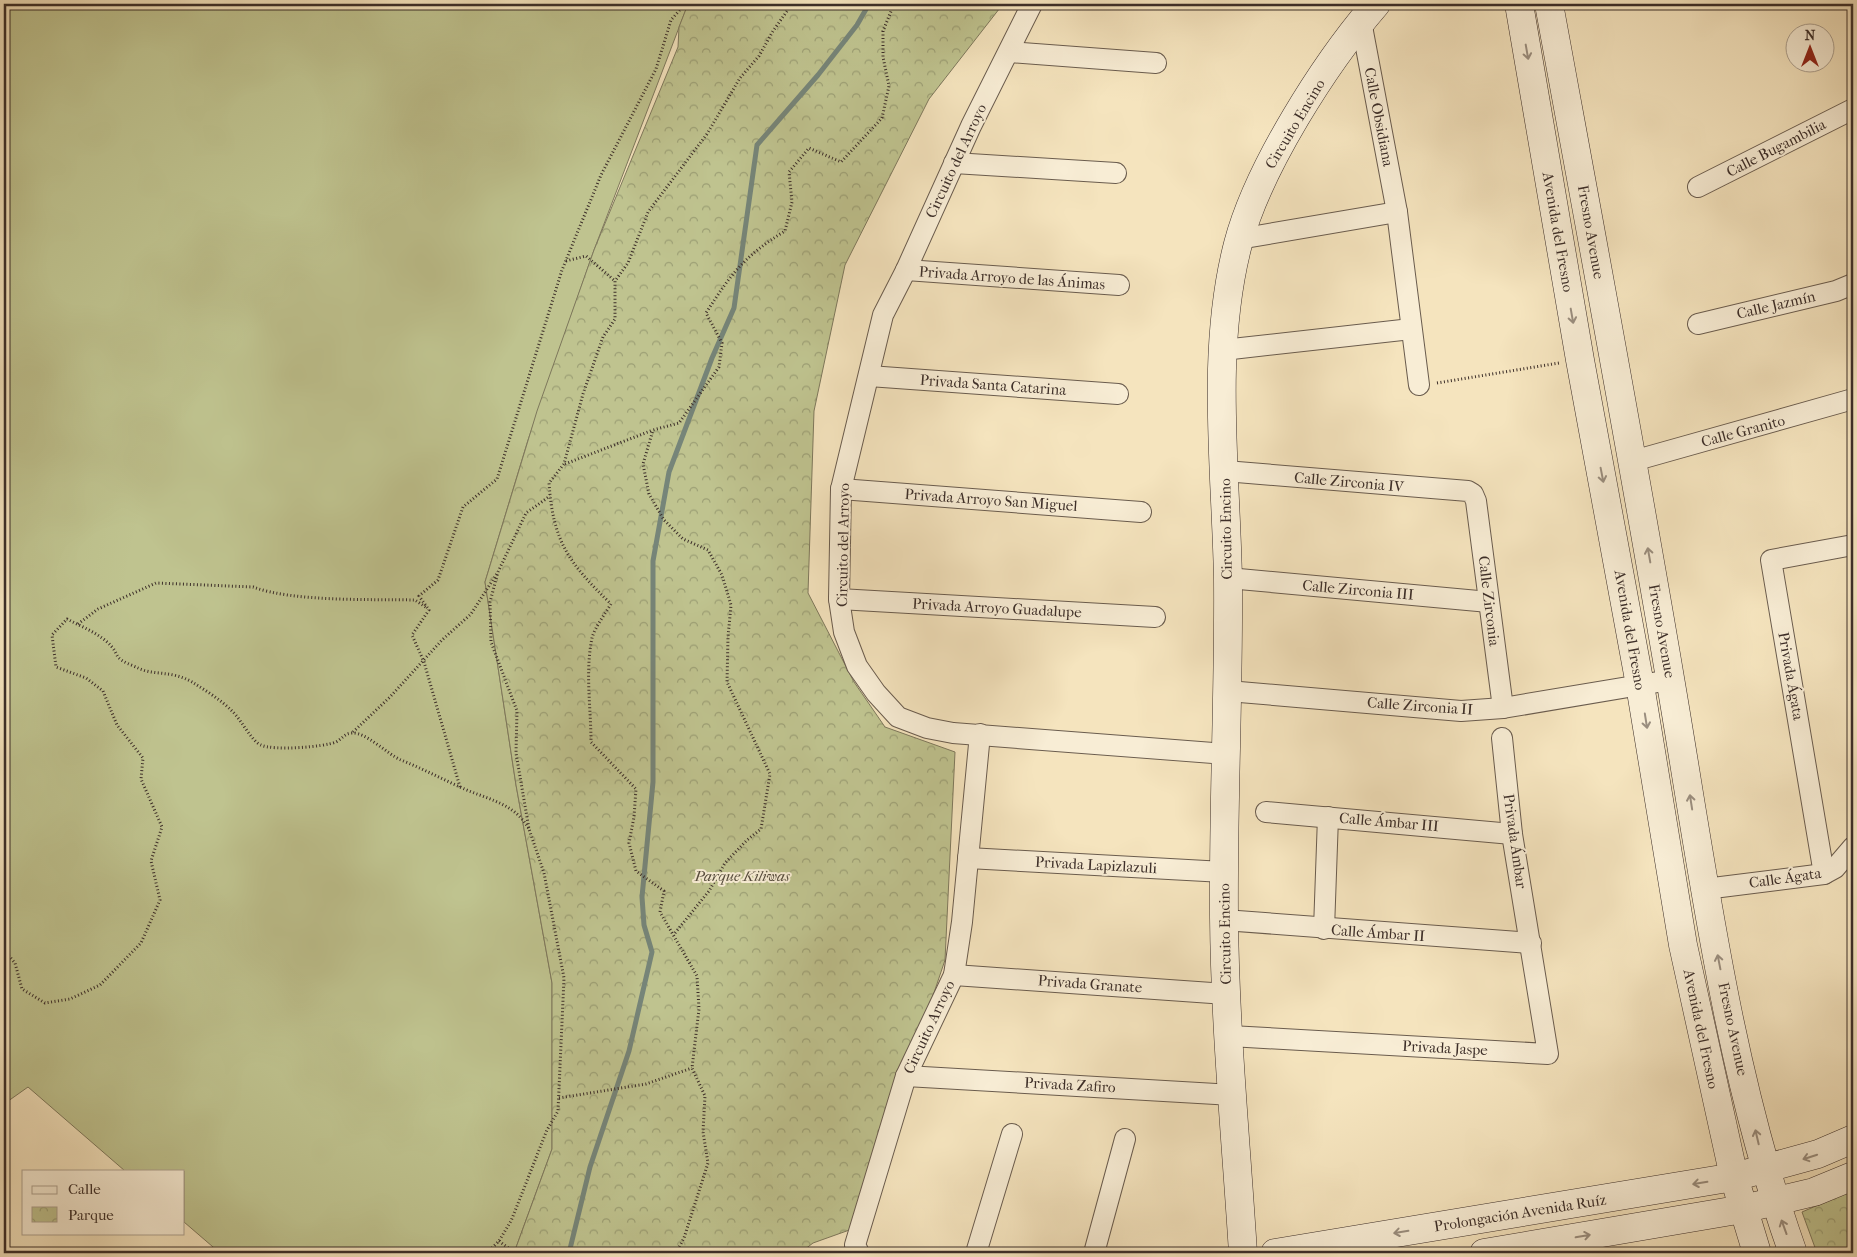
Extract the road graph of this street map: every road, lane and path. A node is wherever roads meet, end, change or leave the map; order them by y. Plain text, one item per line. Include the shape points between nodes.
1 (685, 4) edge
2 (792, 4) edge
3 (894, 4) edge
4 (1032, 4) edge
5 (1519, 4) edge
6 (1549, 4) edge
7 (1368, 12) edge
8 (1010, 52) junction
9 (1156, 63) dead end
10 (1853, 109) edge
11 (954, 163) junction
12 (1116, 173) dead end
13 (1698, 187) dead end
14 (1397, 212) junction
15 (1239, 239) junction
16 (565, 261) junction
17 (906, 270) junction
18 (614, 281) junction
19 (1853, 284) edge
20 (1119, 285) dead end
21 (1698, 324) dead end
22 (1411, 329) junction
23 (1223, 350) junction
24 (1580, 360) junction
25 (868, 376) junction
26 (1419, 385) joint
27 (1118, 394) dead end
28 (1853, 399) edge
29 (653, 430) junction
30 (1633, 461) junction
31 (564, 464) junction
32 (1225, 472) junction
33 (841, 489) junction
34 (1473, 494) joint
35 (550, 496) junction
36 (1141, 512) dead end
37 (1853, 545) edge
38 (498, 572) junction
39 (1228, 578) junction
40 (839, 599) junction
41 (1489, 602) junction
42 (429, 610) junction
43 (1155, 617) dead end
44 (78, 624) junction
45 (424, 662) junction
46 (1670, 680) junction
47 (1640, 685) junction
48 (1228, 691) junction
49 (1503, 708) junction
50 (352, 732) junction
51 (980, 734) junction
52 (1502, 738) dead end
53 (1226, 754) junction
54 (460, 788) junction
55 (1266, 812) dead end
56 (1328, 816) junction
57 (529, 829) junction
58 (1512, 834) junction
59 (1853, 847) edge
60 (968, 858) junction
61 (1224, 872) junction
62 (1824, 874) junction
63 (1705, 889) junction
64 (1224, 920) junction
65 (1324, 929) junction
66 (675, 933) junction
67 (1531, 943) junction
68 (4, 950) edge
69 (954, 975) junction
70 (1226, 994) junction
71 (1230, 1036) junction
72 (692, 1068) junction
73 (906, 1076) junction
74 (1233, 1095) junction
75 (559, 1098) junction
76 (1012, 1134) dead end
77 (1125, 1139) dead end
78 (1853, 1139) edge
79 (1765, 1171) junction
80 (1853, 1176) edge
81 (1734, 1178) junction
82 (1775, 1201) junction
83 (1743, 1209) junction
84 (498, 1241) junction
85 (487, 1253) edge
86 (515, 1253) edge
87 (676, 1253) edge
88 (859, 1253) edge
89 (976, 1253) edge
90 (1094, 1253) edge
91 (1242, 1253) edge
92 (1275, 1253) edge
93 (1484, 1253) edge
94 (1757, 1253) edge
95 (1793, 1253) edge

1 - 16 path via 671,20 656,69 601,174
2 - 18 path via 759,56 740,78 707,134 648,212 628,263
3 - 29 path via 883,31 883,57 889,86 882,118 841,162 809,148 789,172 792,202 785,231 750,254 729,277 706,313 722,343 719,368 679,423
4 - 8 street, Circuito del Arroyo
5 -> 24 street, Avenida del Fresno
6 - 30 street, Fresno Avenue
7 - 14 street, Calle Obsidiana
7 - 15 street, Circuito Encino via 1293,123 1266,172
8 - 9 street
8 - 11 street, Circuito del Arroyo
10 - 13 street, Calle Bugambilia
11 - 12 street
11 - 17 street, Circuito del Arroyo
14 - 15 street
14 - 22 street, Calle Obsidiana
15 - 23 street, Circuito Encino via 1227,293
16 - 18 path via 586,256
16 - 42 path via 497,479 463,507 438,580 419,596
17 - 20 street, Privada Arroyo de las Ánimas
17 - 25 street, Circuito del Arroyo via 883,315
18 - 31 path via 615,319 603,337
19 - 21 street, Calle Jazmín via 1836,291
22 - 23 street
22 - 26 street, Calle Obsidiana
23 - 32 street, Circuito Encino
24 - 26 path
24 -> 47 street, Avenida del Fresno
25 - 27 street, Privada Santa Catarina
25 - 33 street, Circuito del Arroyo
28 - 30 street, Calle Granito
29 - 31 path
29 - 66 path via 643,464 649,494 664,520 683,539 708,550 722,574 731,605 727,682 770,774 761,829 724,863 709,891
46 -> 30 street, Fresno Avenue
31 - 35 path via 549,484
32 - 34 street, Calle Zirconia IV via 1468,491
32 - 39 street, Circuito Encino
33 - 36 street, Privada Arroyo San Miguel
33 - 40 street, Circuito del Arroyo
34 - 41 street, Calle Zirconia
35 - 38 path via 526,512
35 - 66 path via 552,520 565,551 580,574 610,604 592,636 588,670 591,742 636,789 629,843 636,872 664,891 660,912
37 - 62 street, Privada Ágata via 1771,560
38 - 45 path via 471,614 442,640
38 - 57 path via 490,602 491,642 517,710 516,753
39 - 41 street, Calle Zirconia III
39 - 48 street, Circuito Encino
40 - 43 street, Privada Arroyo Guadalupe
40 - 51 street, Circuito del Arroyo via 844,632 857,666 898,717 927,728
41 - 49 street, Calle Zirconia
42 - 44 path via 415,600 318,597 253,587 156,583 98,609
42 - 45 path via 412,635
44 - 50 path via 112,646 119,658 138,668 172,673 191,682 232,710 256,743 262,746 276,749 336,742
44 - 68 path via 67,619 52,635 56,667 86,678 103,691 117,725 143,758 140,779 162,827 151,861 160,900 140,943 100,985 70,999 45,1003 22,989 15,963
45 - 50 path
45 - 54 path
46 - 47 street, Calle Zirconia II
63 -> 46 street, Fresno Avenue
47 - 49 street, Calle Zirconia II
47 -> 81 street, Avenida del Fresno via 1684,945
48 - 49 street, Calle Zirconia II via 1461,711
48 - 53 street, Circuito Encino
50 - 54 path
51 - 53 street, Circuito del Arroyo
51 - 60 street, Circuito Arroyo
52 - 58 street, Privada Ámbar
53 - 61 street, Circuito Encino
54 - 57 path via 492,798 509,808
55 - 56 street, Calle Ámbar III
56 - 58 street, Calle Ámbar III
56 - 65 street
57 - 75 path via 544,873 564,978
58 - 67 street, Privada Ámbar
59 - 62 street, Calle Ágata via 1835,868
60 - 61 street, Privada Lapizlazuli
60 - 69 street, Circuito Arroyo
61 - 64 street, Circuito Encino
62 - 63 street, Calle Ágata
79 -> 63 street, Fresno Avenue
64 - 65 street, Calle Ámbar II
64 - 70 street, Circuito Encino
65 - 67 street, Calle Ámbar II
66 - 72 path via 698,976 699,1009
67 - 71 street, Privada Jaspe via 1548,1054
69 - 70 street, Privada Granate
69 - 73 street, Circuito Arroyo
70 - 71 street, Circuito Encino
71 - 74 street, Circuito Encino
72 - 75 path via 646,1084
72 - 87 path via 705,1096 704,1132 708,1163 684,1238
73 - 74 street, Privada Zafiro
73 - 88 street, Circuito Arroyo via 855,1245
74 - 91 street, Circuito Encino
75 - 84 path via 558,1111 547,1130 511,1221
76 - 89 street
77 - 90 street
78 -> 79 street, Prolongación Avenida Ruíz
79 - 81 street, Prolongación Avenida Ruíz
79 - 82 street, Fresno Avenue
80 - 82 street via 1814,1192
81 - 83 street, Avenida del Fresno
81 -> 92 street, Prolongación Avenida Ruíz
82 - 83 street
95 -> 82 street, Fresno Avenue
93 -> 83 street
83 - 94 street, Avenida del Fresno
84 - 85 path
84 - 86 path

